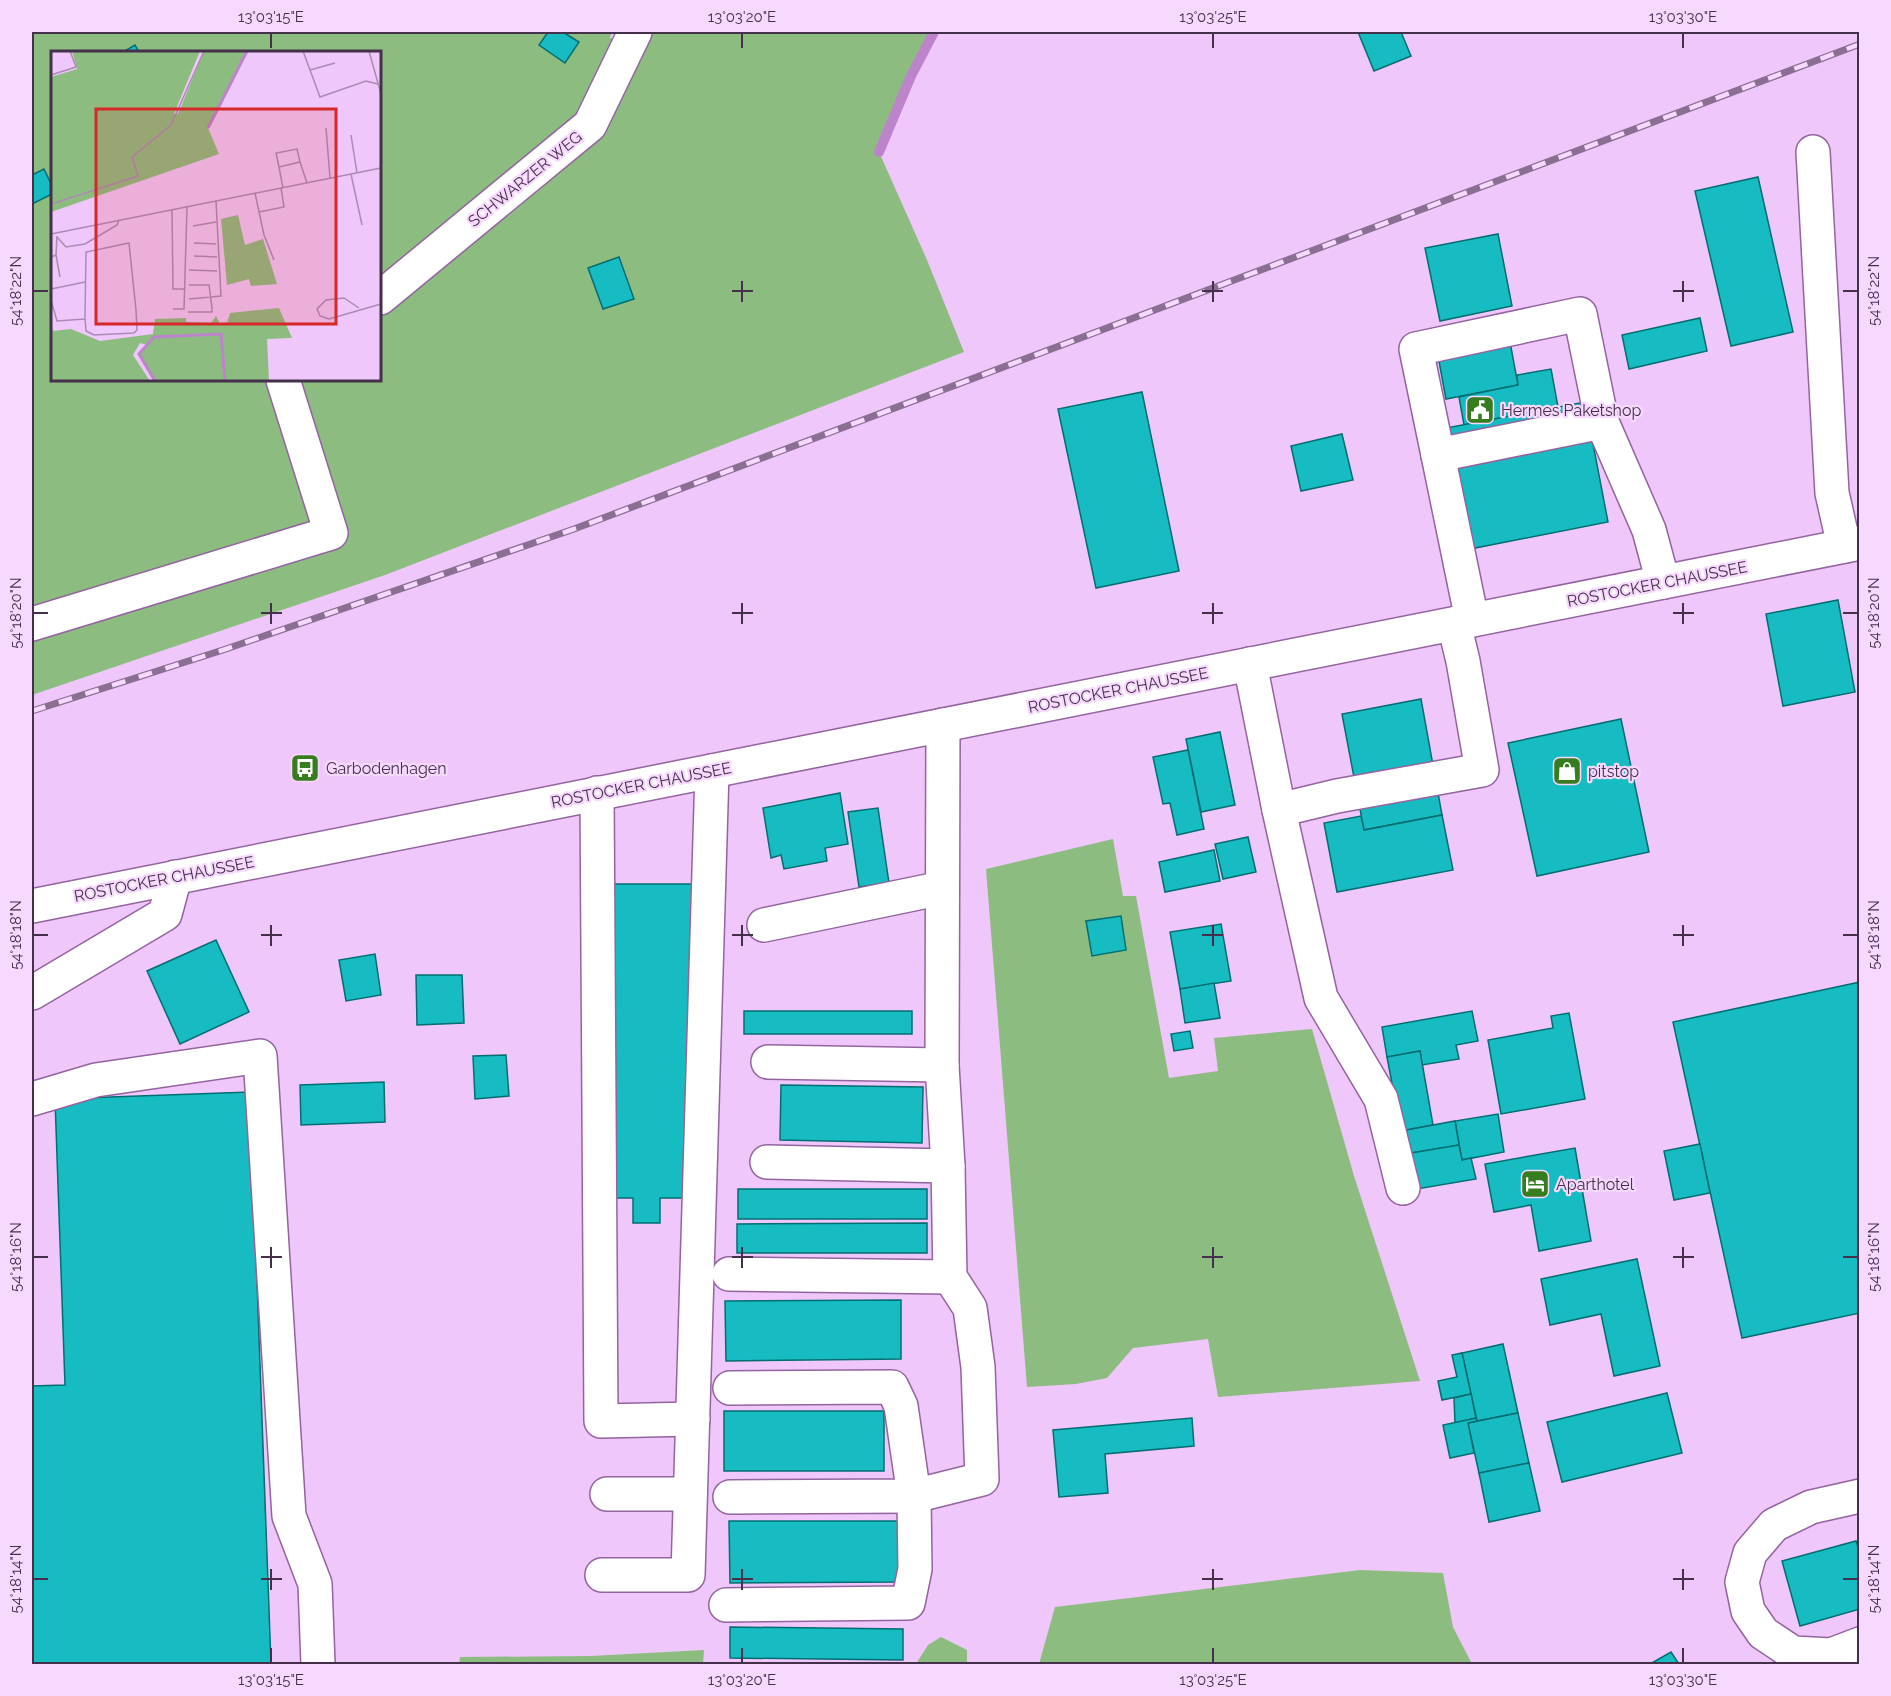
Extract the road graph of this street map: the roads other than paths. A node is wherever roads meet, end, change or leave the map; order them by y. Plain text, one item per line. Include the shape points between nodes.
1 (635, 32) edge
2 (1813, 152) dead end
3 (381, 297) edge
4 (283, 381) edge
5 (1602, 422) junction
6 (1438, 455) junction
7 (1852, 545) edge
8 (1663, 582) junction
9 (1463, 622) junction
10 (32, 624) edge
11 (1250, 664) junction
12 (944, 725) junction
13 (712, 771) junction
14 (597, 793) junction
15 (1279, 810) junction
16 (175, 877) junction
17 (942, 888) junction
18 (32, 906) edge
19 (764, 925) dead end
20 (32, 993) edge
21 (768, 1062) dead end
22 (942, 1065) junction
23 (32, 1099) edge
24 (767, 1162) dead end
25 (948, 1166) junction
26 (1403, 1188) dead end
27 (729, 1274) dead end
28 (950, 1277) junction
29 (730, 1388) dead end
30 (693, 1419) junction
31 (607, 1494) dead end
32 (690, 1494) junction
33 (914, 1496) junction
34 (1860, 1496) edge
35 (730, 1497) dead end
36 (602, 1575) dead end
37 (726, 1605) dead end
38 (1860, 1644) edge
39 (318, 1665) edge

1 - 3 main road, SCHWARZER WEG via 590,125
2 - 7 main road via 1832,493
4 - 10 main road via 331,532
5 - 6 main road
5 - 6 main road via 1580,314 1416,349
5 - 8 main road via 1649,530
6 - 9 main road
7 - 8 main road, ROSTOCKER CHAUSSEE
8 - 9 main road, ROSTOCKER CHAUSSEE
9 - 11 main road, ROSTOCKER CHAUSSEE
9 - 15 main road via 1463,661 1482,770
11 - 12 main road, ROSTOCKER CHAUSSEE
11 - 15 main road
12 - 13 main road, ROSTOCKER CHAUSSEE
12 - 17 main road
13 - 14 main road, ROSTOCKER CHAUSSEE
13 - 30 main road
14 - 16 main road, ROSTOCKER CHAUSSEE
14 - 30 main road via 601,1421
15 - 26 main road via 1321,998 1381,1099
16 - 18 main road, ROSTOCKER CHAUSSEE
16 - 20 main road via 165,914
17 - 19 main road
17 - 22 main road
21 - 22 main road
22 - 25 main road
23 - 39 main road via 96,1080 260,1056 290,1516 315,1584
24 - 25 main road
25 - 28 main road
27 - 28 main road
28 - 33 main road via 970,1308 978,1367 982,1479
29 - 33 main road via 892,1387 901,1406
30 - 32 main road
31 - 32 main road
32 - 36 main road via 688,1575
33 - 35 main road
33 - 37 main road via 915,1569 908,1603
34 - 38 main road via 1811,1507 1774,1525 1750,1553 1742,1582 1748,1611 1763,1633 1793,1653 1831,1655

